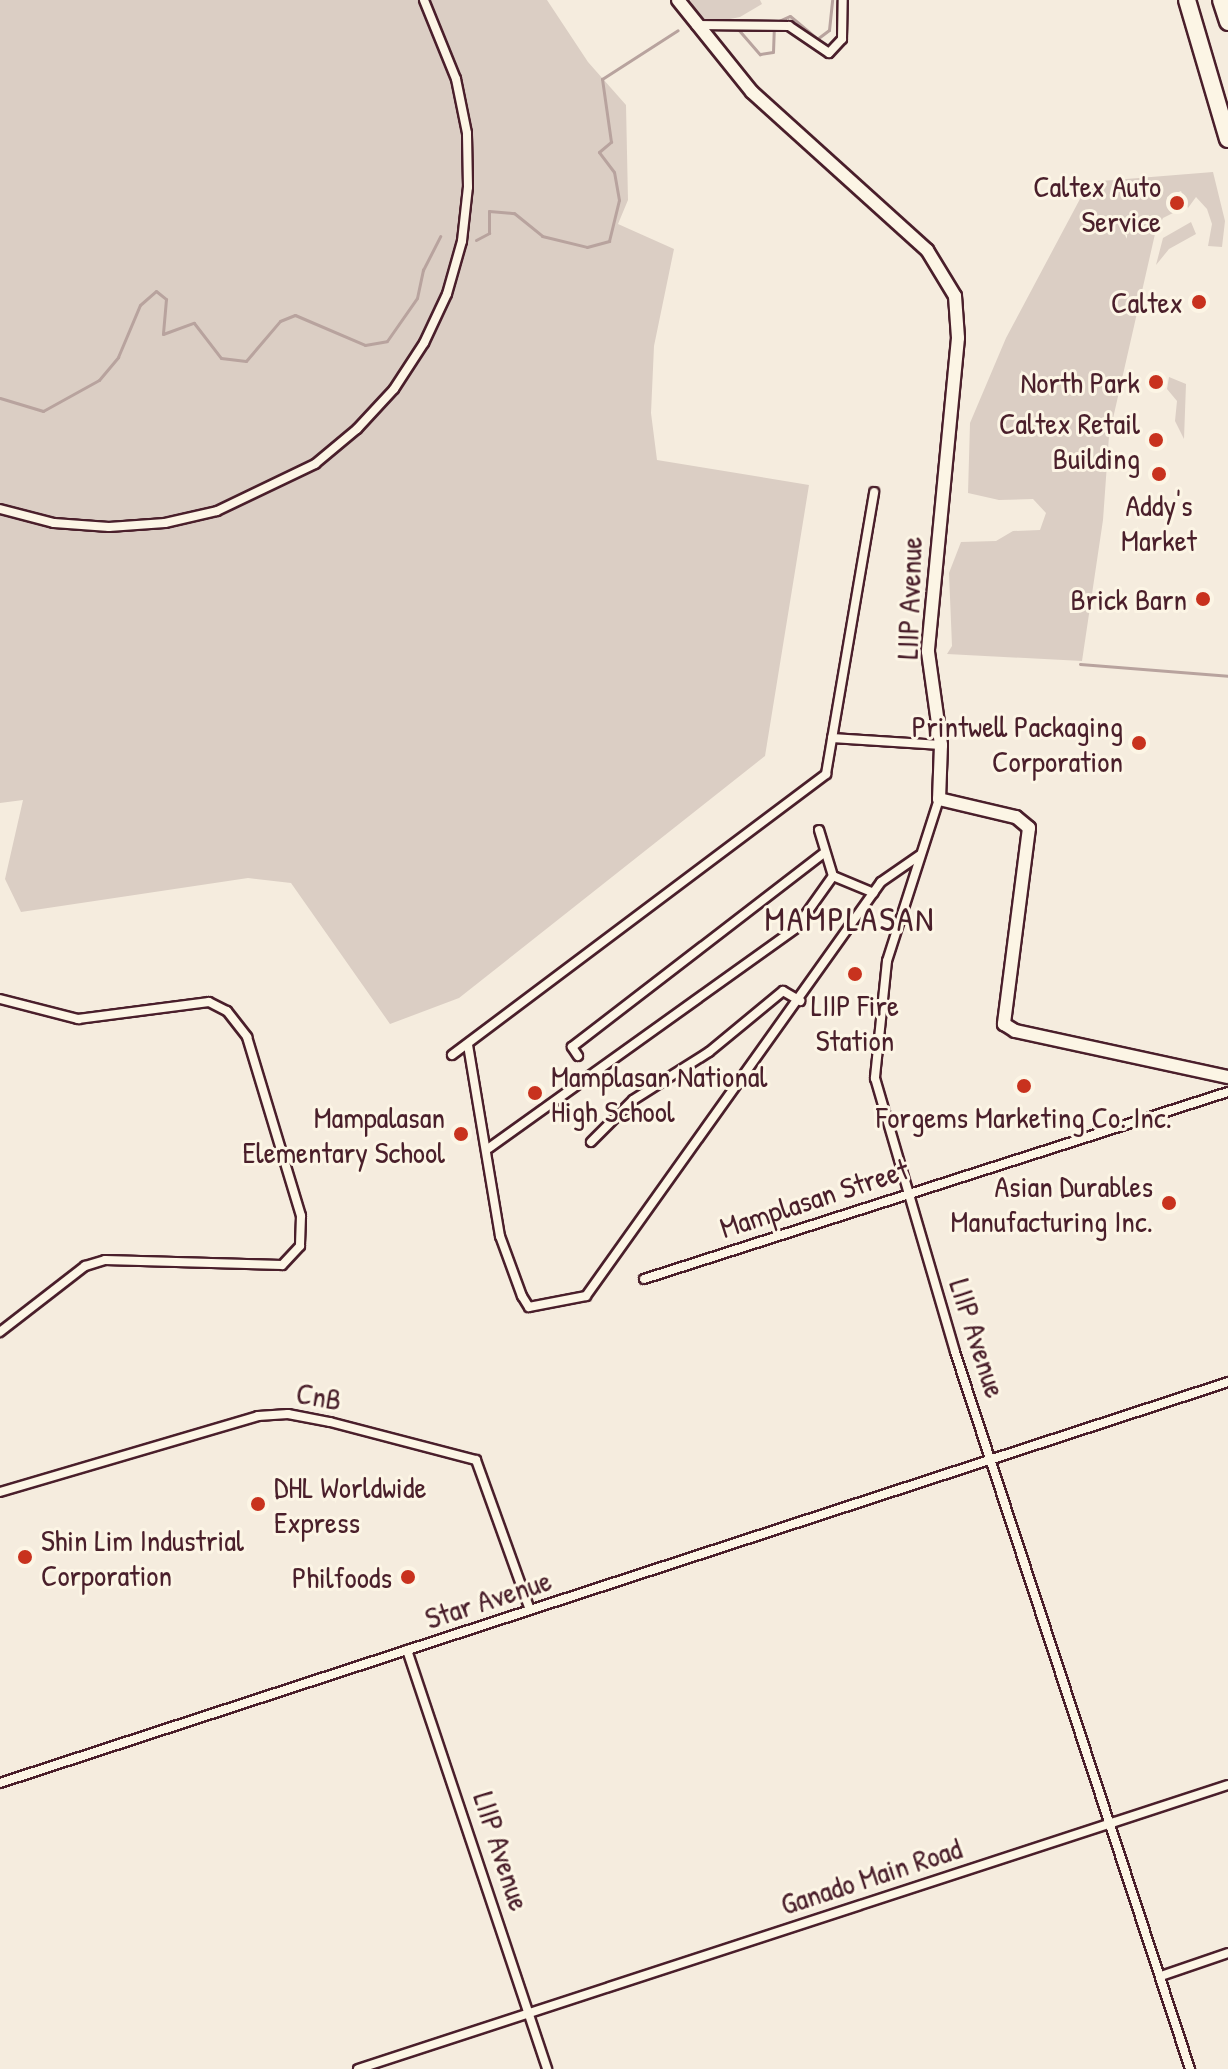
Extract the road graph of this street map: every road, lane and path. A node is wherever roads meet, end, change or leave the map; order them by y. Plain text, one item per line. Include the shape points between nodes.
1 (424, 0) edge
2 (678, 0) edge
3 (843, 0) edge
4 (1187, 0) edge
5 (1221, 0) edge
6 (1228, 22) edge
7 (695, 25) junction
8 (1228, 139) edge
9 (874, 492) dead end
10 (0, 509) edge
11 (832, 738) junction
12 (941, 745) junction
13 (939, 799) junction
14 (819, 830) dead end
15 (825, 852) junction
16 (920, 855) junction
17 (833, 876) junction
18 (874, 893) junction
19 (0, 999) edge
20 (800, 1001) junction
21 (468, 1045) junction
22 (452, 1055) dead end
23 (578, 1056) dead end
24 (1228, 1077) edge
25 (1228, 1092) edge
26 (591, 1142) dead end
27 (489, 1148) junction
28 (906, 1193) junction
29 (644, 1279) dead end
30 (0, 1332) edge
31 (1228, 1382) edge
32 (990, 1459) junction
33 (0, 1492) edge
34 (530, 1610) junction
35 (407, 1650) junction
36 (0, 1783) edge
37 (1228, 1785) edge
38 (1110, 1823) junction
39 (1228, 1953) edge
40 (1161, 1976) junction
41 (528, 2014) junction
42 (358, 2069) edge
43 (547, 2069) edge
44 (1190, 2069) edge

1 - 10 street via 459,92 468,187 462,241 447,294 394,389 315,464 217,511 165,523 109,527 54,523
2 - 7 street, LIIP Avenue
3 - 7 street via 842,39 829,53 801,31 778,25
4 - 8 highway
5 - 6 highway
7 - 12 street, LIIP Avenue via 778,118 927,250 955,296 958,338 928,630
9 - 11 street
11 - 12 street
11 - 21 street via 826,774
12 - 13 street, LIIP Avenue
13 - 16 street, LIIP Avenue
13 - 24 street via 1016,817 1029,828 1003,1013 1008,1028
14 - 15 street
15 - 17 street
15 - 23 street via 572,1047
16 - 18 street via 901,865
16 - 28 street, LIIP Avenue via 887,961 876,1044 875,1078
17 - 18 street
17 - 27 street via 796,928
18 - 20 street
19 - 30 street via 78,1019 209,1002 227,1011 247,1037 301,1216 300,1246 282,1265 105,1260 85,1266
20 - 26 street via 783,991 709,1052 633,1100
20 - 27 street via 586,1296 529,1307 500,1236
21 - 22 street
21 - 27 street
25 - 28 street, Mamplasan Street
28 - 29 street, Mamplasan Street
28 - 32 street, LIIP Avenue
31 - 32 street, Star Avenue
32 - 34 street, Star Avenue
32 - 38 street, LIIP Avenue
33 - 34 street, CnB via 258,1416 288,1414 330,1422 474,1458
34 - 35 street, Star Avenue
35 - 36 street, Star Avenue
35 - 41 street, LIIP Avenue
37 - 38 street, Ganado Main Road
38 - 40 street, LIIP Avenue
38 - 41 street, Ganado Main Road
39 - 40 street
40 - 44 street, LIIP Avenue
41 - 42 street, Ganado Main Road
41 - 43 street, LIIP Avenue

